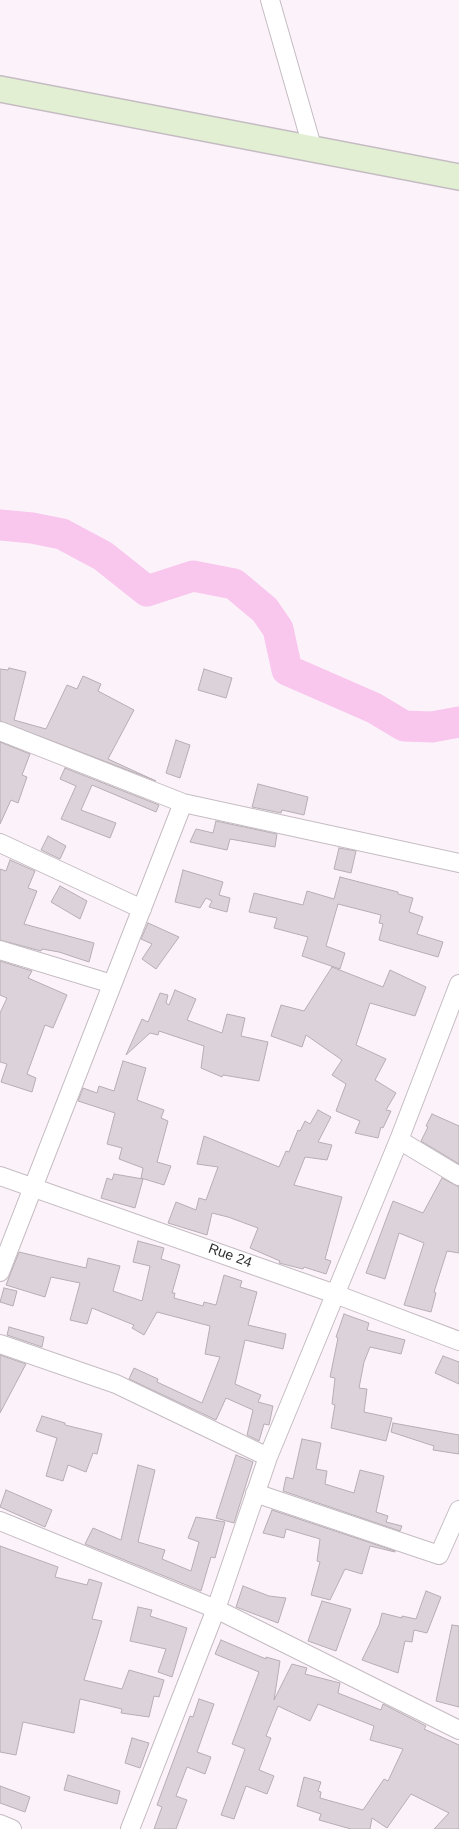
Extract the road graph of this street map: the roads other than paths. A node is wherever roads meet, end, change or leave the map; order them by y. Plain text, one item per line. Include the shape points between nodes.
1 (270, 0) edge
2 (0, 89) edge
3 (313, 150) junction
4 (459, 177) edge
5 (0, 731) edge
6 (183, 803) junction
7 (0, 842) edge
8 (459, 863) edge
9 (142, 909) junction
10 (0, 950) edge
11 (112, 984) junction
12 (459, 984) edge
13 (399, 1140) junction
14 (0, 1176) edge
15 (459, 1176) edge
16 (34, 1186) junction
17 (0, 1272) edge
18 (335, 1294) junction
19 (459, 1341) edge
20 (0, 1344) edge
21 (268, 1457) junction
22 (255, 1492) junction
23 (459, 1510) edge
24 (0, 1521) edge
25 (216, 1609) junction
26 (459, 1730) edge
27 (0, 1824) edge
28 (12, 1829) edge
29 (130, 1829) edge

1 - 3 street
2 - 3 main road
3 - 4 main road
5 - 6 street
6 - 8 street
6 - 9 street
7 - 9 street
9 - 11 street
10 - 11 street
11 - 16 street
12 - 13 street
13 - 15 street
13 - 18 street
14 - 16 street, Rue 24
16 - 17 street
16 - 18 street, Rue 24
18 - 19 street, Rue 24
18 - 21 street
20 - 21 street via 116,1384
21 - 22 street
22 - 23 street via 439,1555
22 - 25 street
24 - 25 street
25 - 26 street
25 - 29 street
27 - 28 street

